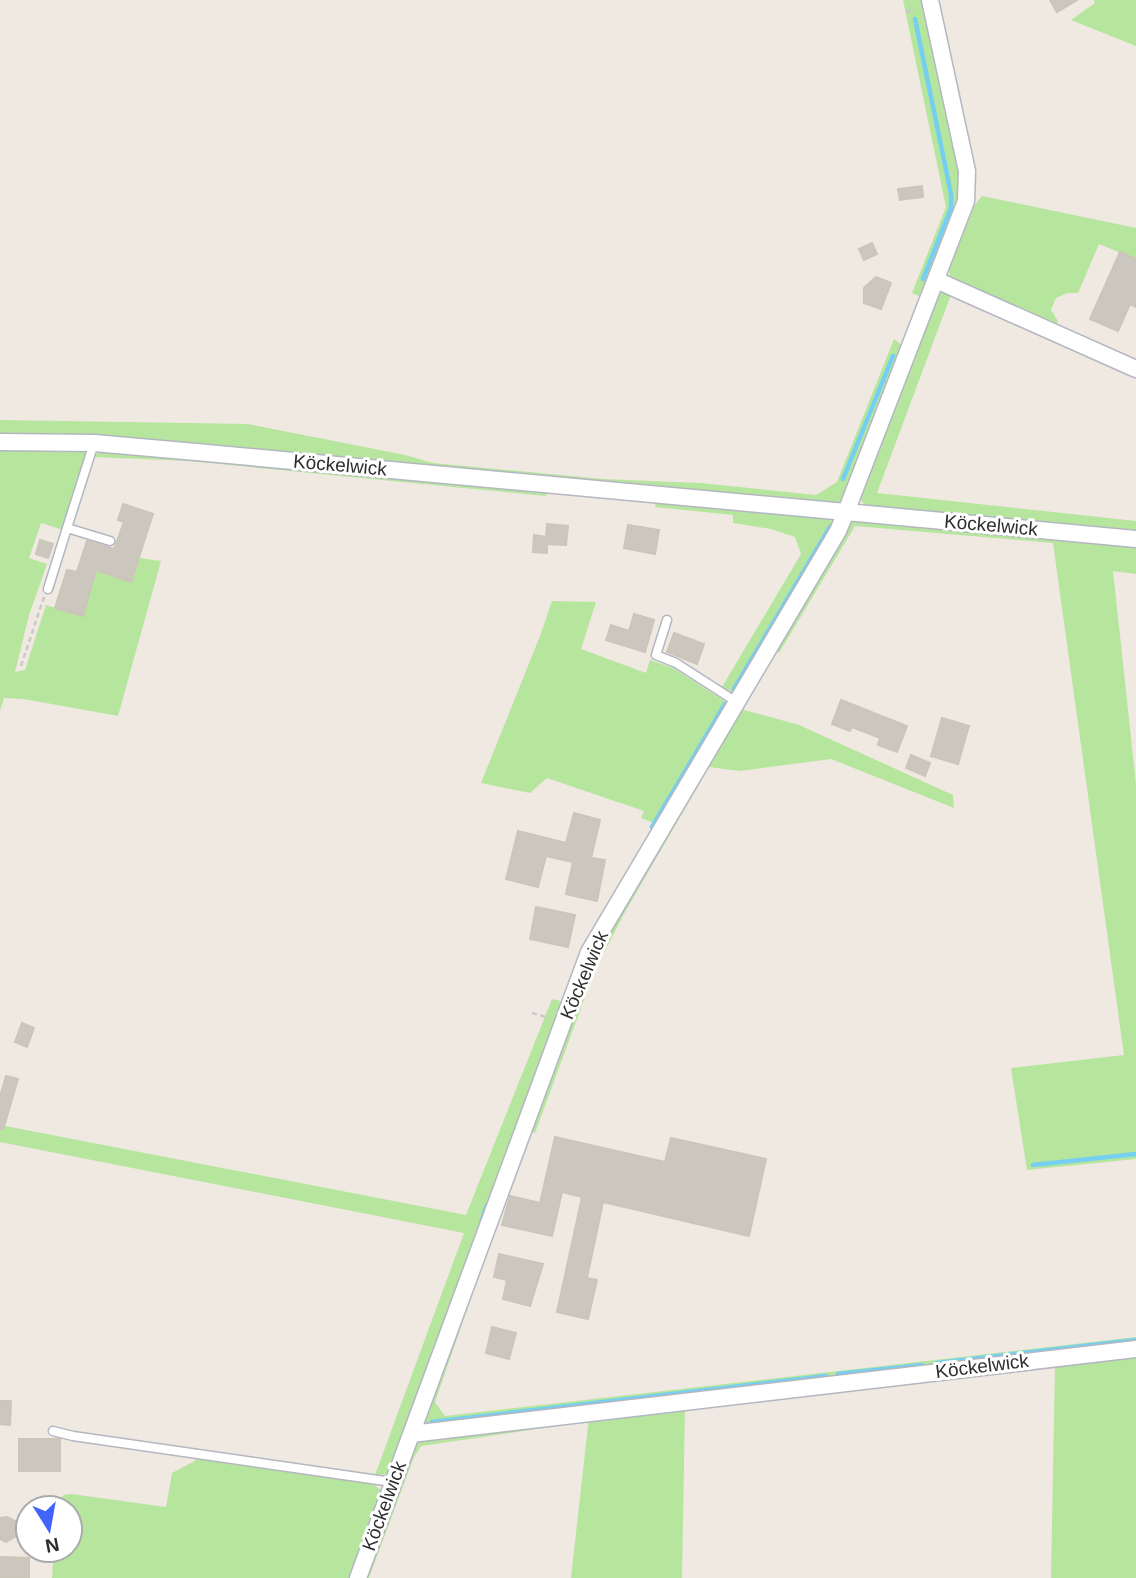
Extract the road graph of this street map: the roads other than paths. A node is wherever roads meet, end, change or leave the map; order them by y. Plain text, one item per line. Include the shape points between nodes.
1 (930, 0) edge
2 (936, 280) junction
3 (1136, 369) edge
4 (0, 442) edge
5 (94, 443) junction
6 (846, 512) junction
7 (68, 528) junction
8 (1136, 539) edge
9 (110, 541) dead end
10 (48, 589) road end
11 (667, 620) dead end
12 (735, 701) junction
13 (1136, 1349) edge
14 (52, 1431) dead end
15 (411, 1434) junction
16 (392, 1482) junction
17 (358, 1578) edge

1 - 2 street, Köckelwick via 967,181 963,209
2 - 3 street
2 - 6 street, Köckelwick
4 - 5 street, Köckelwick
5 - 6 street, Köckelwick
5 - 7 lane
6 - 8 street, Köckelwick
6 - 12 street, Köckelwick
7 - 9 lane
7 - 10 lane
11 - 12 lane via 656,655
12 - 15 street, Köckelwick via 589,952
13 - 15 street, Köckelwick
14 - 16 lane
15 - 16 street, Köckelwick
16 - 17 street, Köckelwick

